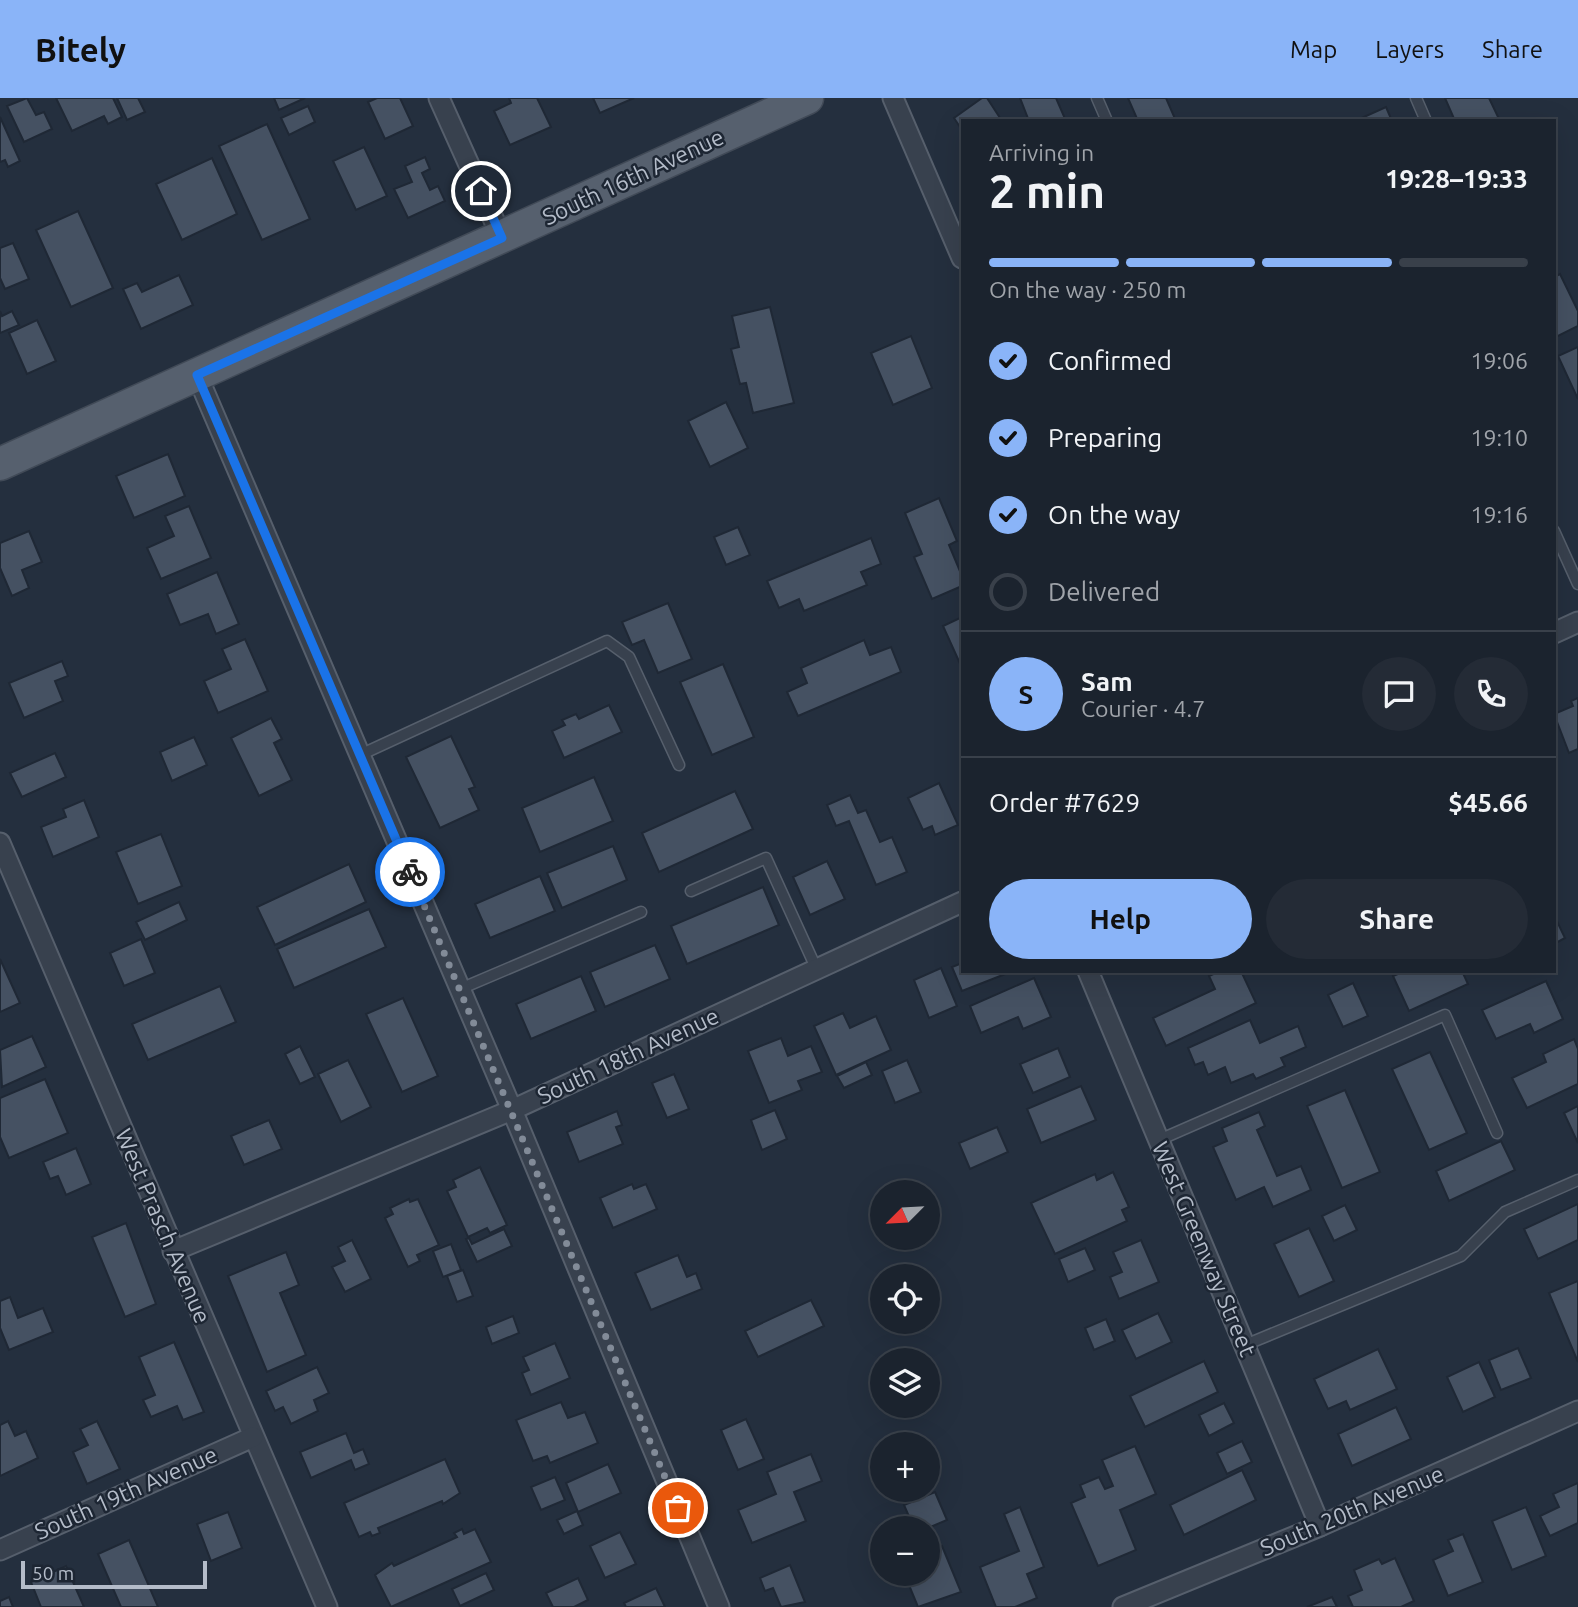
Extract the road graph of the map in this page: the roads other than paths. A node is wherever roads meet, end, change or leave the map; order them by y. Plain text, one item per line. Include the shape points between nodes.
1 (439, 98) edge
2 (807, 98) edge
3 (893, 98) edge
4 (1097, 98) edge
5 (1416, 98) edge
6 (1106, 119) edge
7 (1425, 119) edge
8 (502, 238) junction
9 (961, 256) edge
10 (197, 375) junction
11 (0, 464) edge
12 (1556, 535) edge
13 (1578, 584) edge
14 (1578, 622) edge
15 (1556, 632) edge
16 (360, 755) junction
17 (679, 765) dead end
18 (0, 843) edge
19 (5, 870) edge
20 (691, 891) dead end
21 (961, 902) edge
22 (641, 912) dead end
23 (817, 970) junction
24 (1089, 973) edge
25 (460, 989) junction
26 (512, 1110) junction
27 (1497, 1133) dead end
28 (1159, 1140) junction
29 (1578, 1180) edge
30 (173, 1251) junction
31 (1245, 1345) junction
32 (1578, 1411) edge
33 (253, 1437) junction
34 (1320, 1526) junction
35 (0, 1550) edge
36 (327, 1607) edge
37 (719, 1607) edge
38 (1124, 1607) edge

1 - 8 street
2 - 8 main road, South 16th Avenue
3 - 9 street
4 - 6 lane
5 - 7 lane
8 - 10 main road, South 16th Avenue
10 - 11 main road, South 16th Avenue
10 - 16 street
12 - 13 lane
14 - 15 street
16 - 17 lane via 607,641 629,657
16 - 25 street
18 - 19 street, West Prasch Avenue
19 - 30 street, West Prasch Avenue
20 - 23 lane via 766,858
21 - 23 street, South 18th Avenue
22 - 25 lane
23 - 26 street, South 18th Avenue
24 - 28 street, West Greenway Street
25 - 26 street
26 - 30 street, South 18th Avenue
26 - 37 street
27 - 28 lane via 1445,1015
28 - 31 street, West Greenway Street
29 - 31 lane via 1505,1212 1461,1256
30 - 33 street, West Prasch Avenue
31 - 34 street, West Greenway Street
32 - 34 street, South 20th Avenue
33 - 35 street, South 19th Avenue
33 - 36 street, West Prasch Avenue
34 - 38 street, South 20th Avenue

